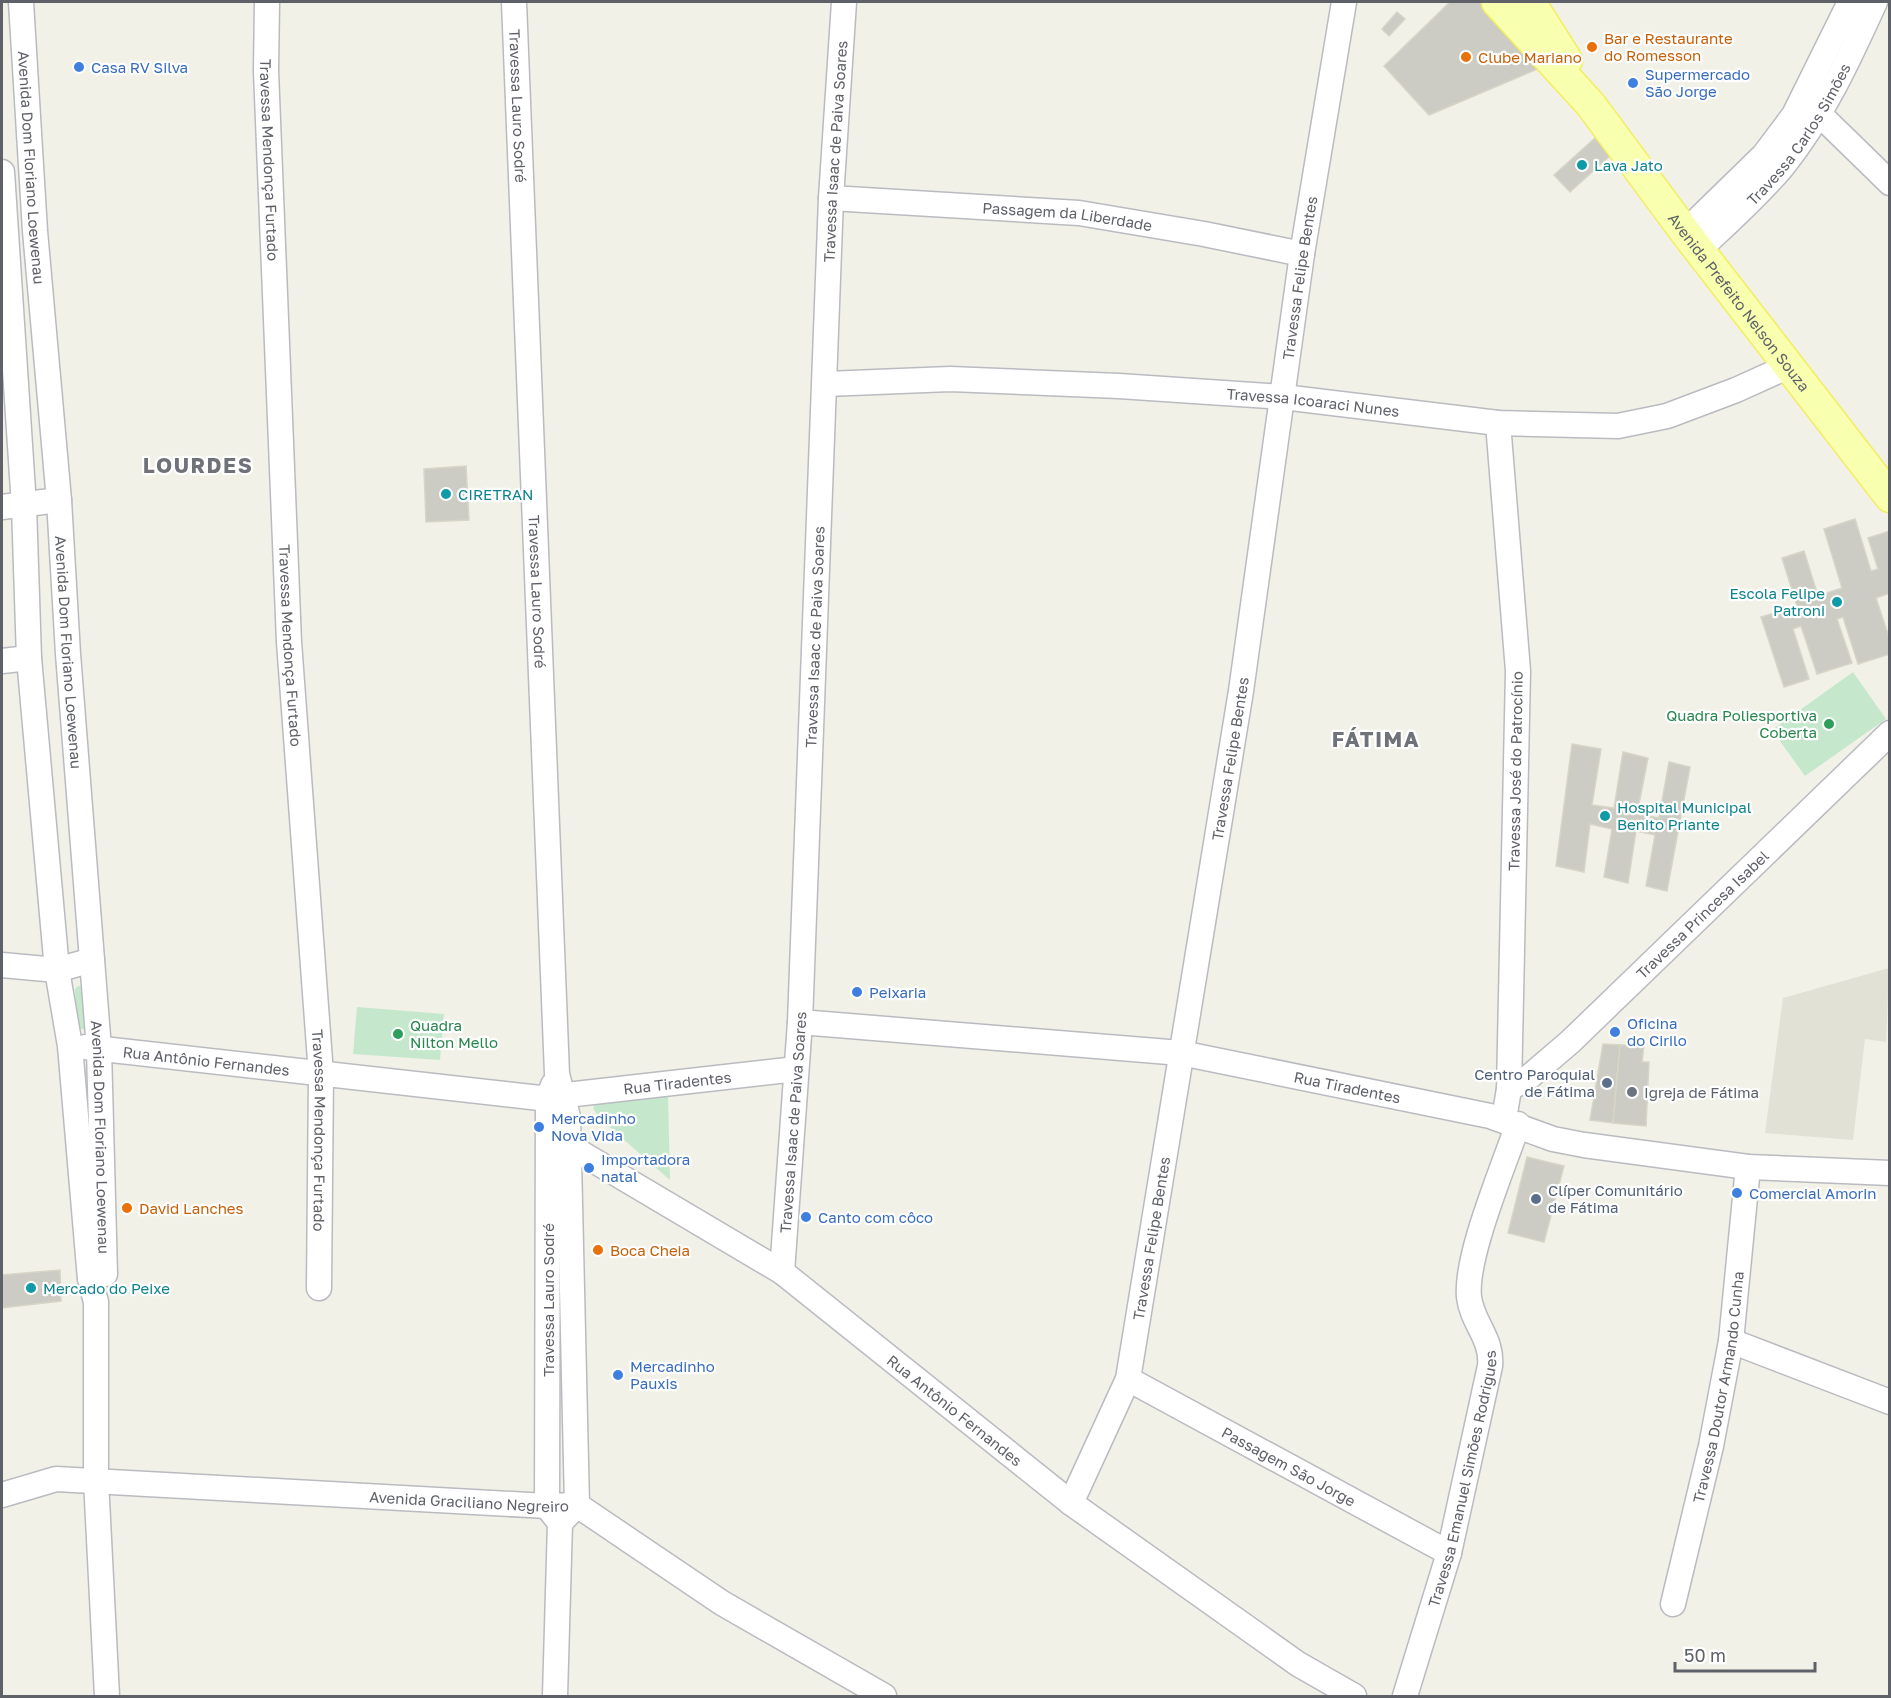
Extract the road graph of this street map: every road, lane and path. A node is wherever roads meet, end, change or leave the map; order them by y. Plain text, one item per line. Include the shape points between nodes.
1 (21, 2) edge
2 (267, 2) edge
3 (514, 2) edge
4 (844, 2) edge
5 (1344, 2) edge
6 (1497, 2) edge
7 (1530, 2) edge
8 (1850, 2) edge
9 (1875, 2) edge
10 (1591, 105) junction
11 (1812, 107) junction
12 (2, 172) edge
13 (1890, 183) edge
14 (831, 198) junction
15 (1692, 241) junction
16 (1302, 254) junction
17 (1789, 366) junction
18 (826, 384) junction
19 (1283, 397) junction
20 (1498, 423) junction
21 (1890, 497) edge
22 (59, 500) junction
23 (13, 506) edge
24 (29, 658) junction
25 (2, 661) edge
26 (1890, 733) edge
27 (92, 960) junction
28 (2, 964) edge
29 (57, 970) junction
30 (800, 1023) junction
31 (70, 1046) junction
32 (99, 1048) junction
33 (1181, 1053) junction
34 (796, 1069) junction
35 (321, 1074) junction
36 (1509, 1089) junction
37 (559, 1103) junction
38 (1511, 1122) junction
39 (559, 1139) junction
40 (1748, 1167) junction
41 (1890, 1173) edge
42 (782, 1272) junction
43 (319, 1288) dead end
44 (96, 1302) junction
45 (1731, 1341) junction
46 (1128, 1379) junction
47 (1890, 1402) edge
48 (96, 1480) junction
49 (2, 1495) edge
50 (1071, 1503) junction
51 (577, 1505) junction
52 (554, 1514) junction
53 (1449, 1553) junction
54 (1673, 1604) dead end
55 (107, 1696) edge
56 (555, 1696) edge
57 (884, 1696) edge
58 (1354, 1696) edge
59 (1405, 1696) edge

1 - 22 street, Avenida Dom Floriano Loewenau via 35,231
2 - 35 street, Travessa Mendonça Furtado via 266,71 289,642
3 - 37 street, Travessa Lauro Sodré
4 - 14 street, Travessa Isaac de Paiva Soares
5 - 16 street, Travessa Felipe Bentes
6 - 10 main road, Avenida Prefeito Nelson Souza
7 - 10 main road, Avenida Prefeito Nelson Souza
8 - 11 street, Travessa Carlos Simões
9 - 11 street, Travessa Carlos Simões via 1835,86
10 - 15 main road, Avenida Prefeito Nelson Souza
11 - 13 street
11 - 15 street, Travessa Carlos Simões via 1764,155
12 - 23 street, Avenida Dom Floriano Loewenau
14 - 16 street, Passagem da Liberdade via 1079,213
14 - 18 street, Travessa Isaac de Paiva Soares
15 - 17 main road, Avenida Prefeito Nelson Souza
16 - 19 street, Travessa Felipe Bentes
17 - 20 street, Travessa Icoaraci Nunes via 1736,390 1646,421 1618,426
17 - 21 main road, Avenida Prefeito Nelson Souza
18 - 19 street, Travessa Icoaraci Nunes via 950,379
18 - 30 street, Travessa Isaac de Paiva Soares
19 - 20 street, Travessa Icoaraci Nunes
19 - 33 street, Travessa Felipe Bentes via 1241,691
20 - 36 street, Travessa José do Patrocínio via 1518,670
22 - 23 street
22 - 27 street, Avenida Dom Floriano Loewenau
23 - 24 street, Avenida Dom Floriano Loewenau
24 - 25 street
24 - 29 street, Avenida Dom Floriano Loewenau
26 - 36 street, Travessa Princesa Isabel via 1569,1042
27 - 29 street
27 - 32 street, Avenida Dom Floriano Loewenau
28 - 29 street
29 - 31 street, Avenida Dom Floriano Loewenau
30 - 33 street, Rua Tiradentes
30 - 34 street, Travessa Isaac de Paiva Soares
31 - 32 street, Rua Antônio Fernandes
31 - 44 street, Avenida Dom Floriano Loewenau via 90,1279
32 - 35 street, Rua Antônio Fernandes
32 - 44 street, Avenida Dom Floriano Loewenau via 105,1278
33 - 38 street, Rua Tiradentes
33 - 46 street, Travessa Felipe Bentes
34 - 37 street, Rua Tiradentes
34 - 42 street, Travessa Isaac de Paiva Soares
35 - 37 street, Rua Antônio Fernandes
35 - 43 street, Travessa Mendonça Furtado
36 - 38 street, Travessa José do Patrocínio
37 - 39 street, Travessa Lauro Sodré
38 - 40 street, Rua Tiradentes via 1553,1139
38 - 53 street, Travessa Emanuel Simões Rodrigues via 1474,1254 1471,1308 1491,1353
39 - 42 street, Rua Antônio Fernandes
39 - 51 street, Travessa Lauro Sodré
39 - 52 street, Travessa Lauro Sodré
40 - 41 street, Rua Tiradentes
40 - 45 street, Travessa Doutor Armando Cunha
42 - 50 street, Rua Antônio Fernandes
44 - 48 street, Avenida Dom Floriano Loewenau
45 - 47 street
45 - 54 street, Travessa Doutor Armando Cunha via 1712,1446
46 - 50 street, Travessa Felipe Bentes
46 - 53 street, Passagem São Jorge
48 - 49 street, Avenida Graciliano Negreiro via 56,1479
48 - 52 street, Avenida Graciliano Negreiro
48 - 55 street, Avenida Dom Floriano Loewenau
50 - 58 street, Rua Antônio Fernandes via 1298,1664
51 - 52 street
51 - 57 street, Avenida Graciliano Negreiro via 722,1603
52 - 56 street, Travessa Lauro Sodré
53 - 59 street, Travessa Emanuel Simões Rodrigues

